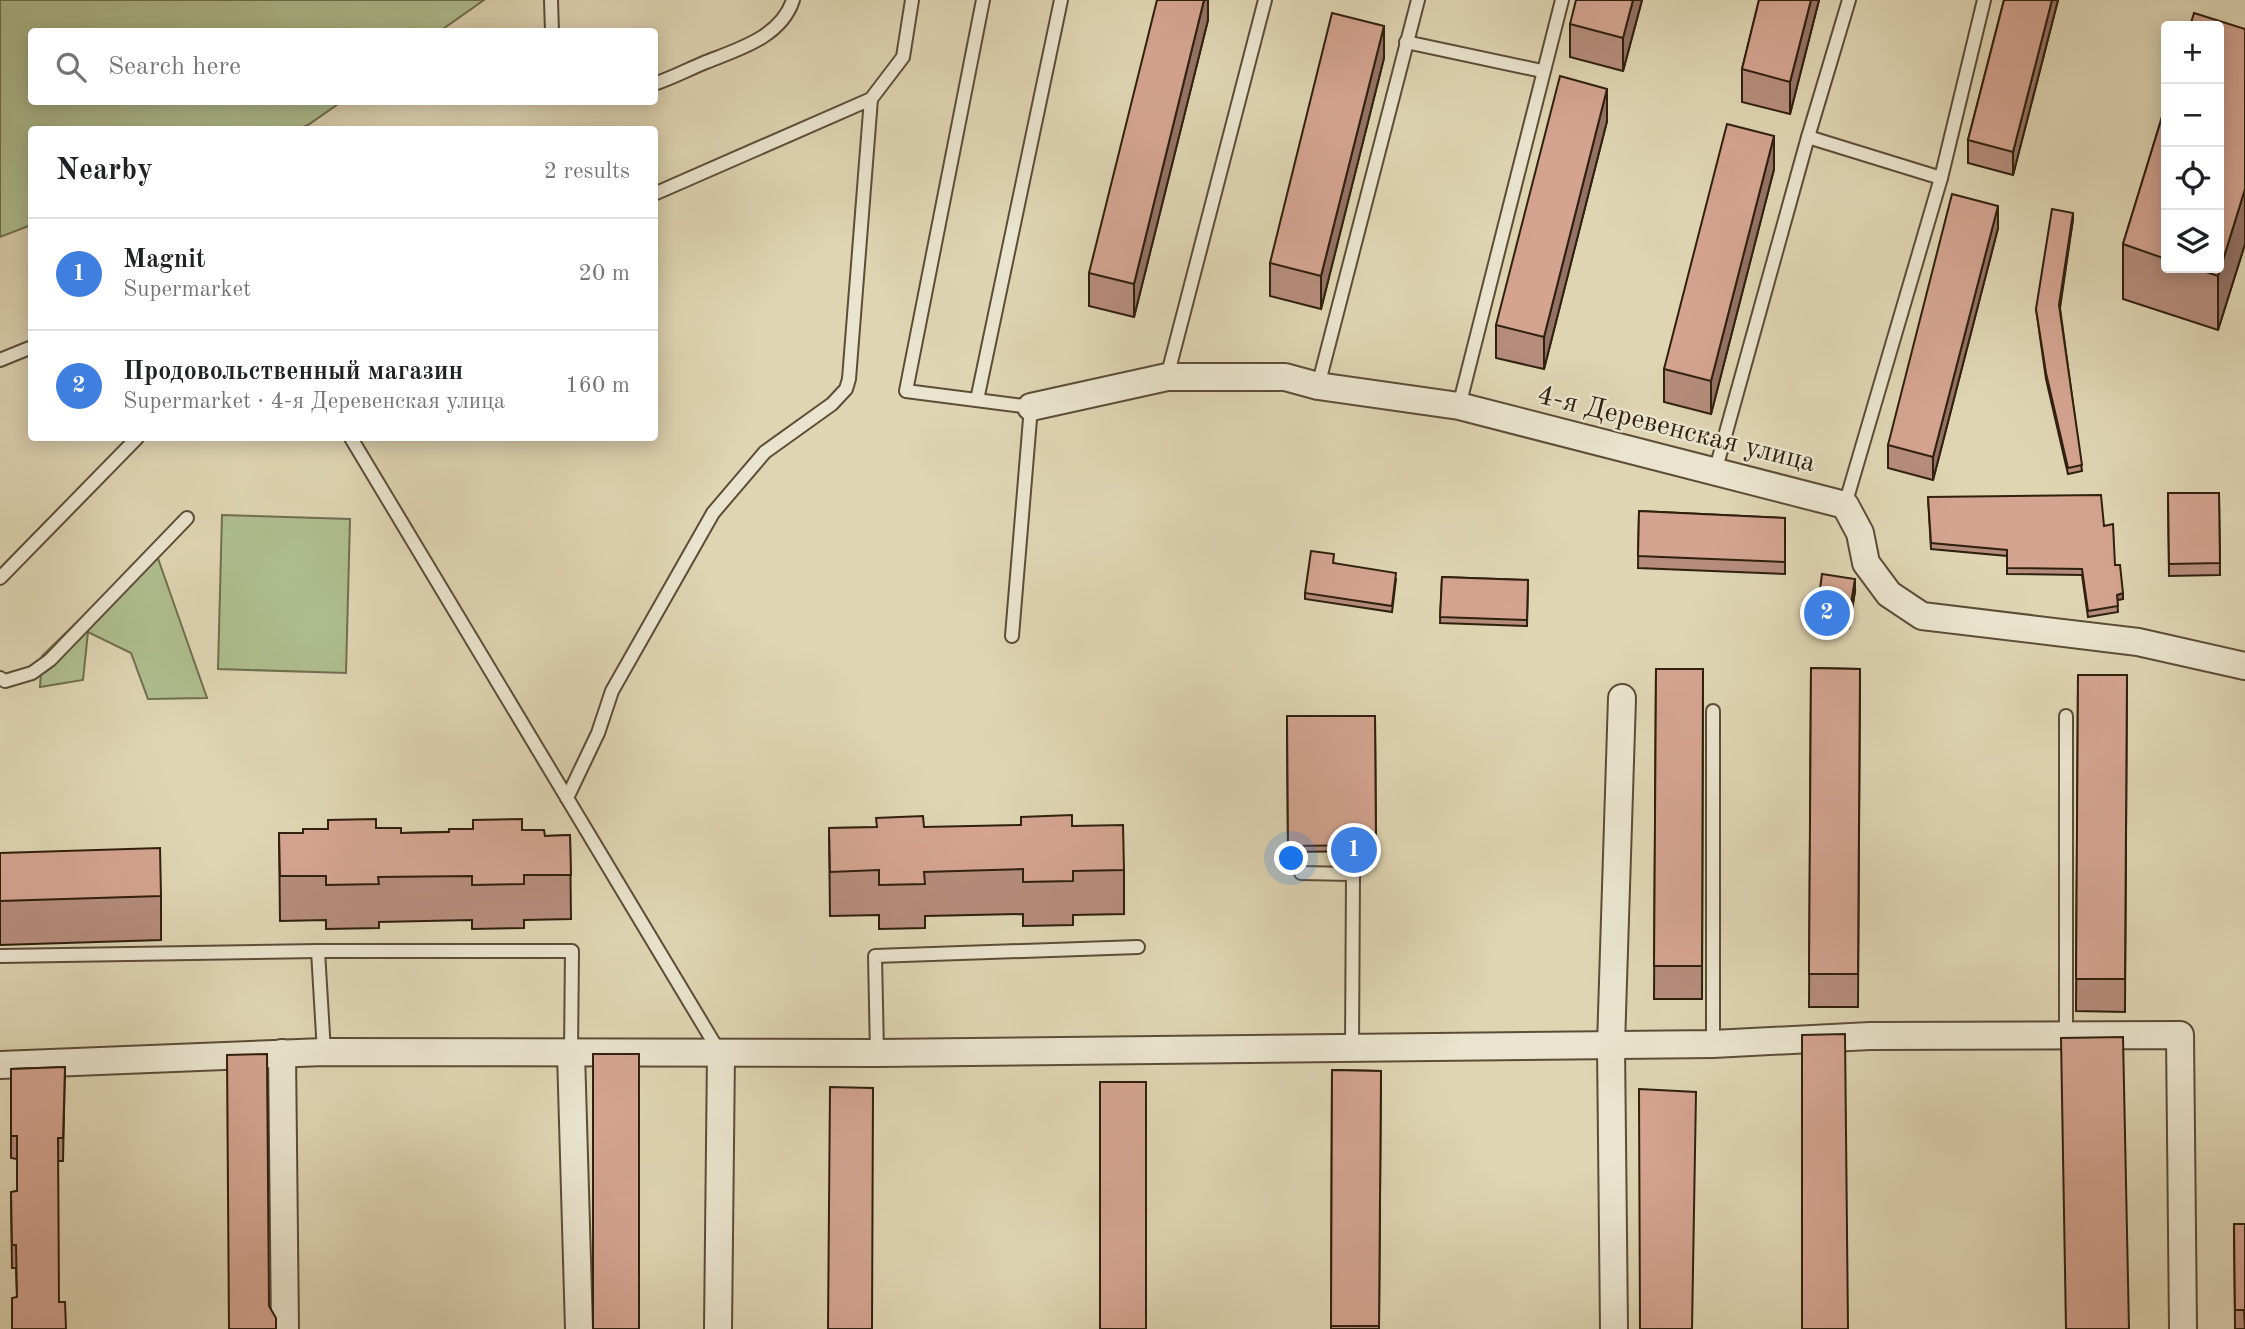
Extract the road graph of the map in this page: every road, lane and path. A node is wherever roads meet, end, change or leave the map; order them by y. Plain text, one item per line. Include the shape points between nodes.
1 (551, 0) edge
2 (793, 0) edge
3 (912, 0) edge
4 (983, 0) edge
5 (1061, 0) edge
6 (1265, 0) edge
7 (1418, 0) edge
8 (1562, 0) edge
9 (1849, 0) edge
10 (1984, 0) edge
11 (552, 28) edge
12 (1406, 42) junction
13 (1542, 71) junction
14 (658, 82) edge
15 (871, 99) junction
16 (1808, 137) junction
17 (1941, 178) junction
18 (658, 192) edge
19 (28, 349) edge
20 (0, 360) edge
21 (1167, 377) junction
22 (1318, 386) junction
23 (977, 400) junction
24 (1459, 406) junction
25 (1031, 407) junction
26 (134, 441) edge
27 (353, 441) edge
28 (1714, 473) junction
29 (1845, 505) junction
30 (187, 518) dead end
31 (0, 578) edge
32 (1012, 636) dead end
33 (2245, 666) edge
34 (0, 678) edge
35 (1622, 698) dead end
36 (1713, 711) dead end
37 (2066, 716) dead end
38 (567, 798) junction
39 (1301, 873) dead end
40 (1138, 947) dead end
41 (318, 951) junction
42 (0, 956) edge
43 (2066, 1035) junction
44 (1713, 1044) junction
45 (1611, 1045) junction
46 (1352, 1048) junction
47 (324, 1052) junction
48 (571, 1053) junction
49 (720, 1053) junction
50 (282, 1054) junction
51 (877, 1054) junction
52 (0, 1065) edge
53 (285, 1329) edge
54 (579, 1329) edge
55 (718, 1329) edge
56 (1614, 1329) edge
57 (2183, 1329) edge

1 - 11 lane
2 - 14 lane via 789,14 742,50
3 - 15 lane via 903,57
4 - 23 lane via 906,391
5 - 23 lane
6 - 21 lane
7 - 12 lane
8 - 13 lane
9 - 16 lane
10 - 17 lane
12 - 13 lane
12 - 22 lane
13 - 24 lane
15 - 18 lane
15 - 38 lane via 846,389 765,452 713,513 612,691
16 - 17 lane
16 - 28 lane
17 - 29 lane
19 - 20 lane
21 - 22 street, 4-я Деревенская улица via 1285,377
21 - 25 street, 4-я Деревенская улица
22 - 24 street, 4-я Деревенская улица
23 - 25 lane
24 - 28 street, 4-я Деревенская улица
25 - 32 lane
26 - 31 lane
27 - 38 lane
28 - 29 street, 4-я Деревенская улица
29 - 33 street via 1860,533 1866,563 1889,594 1922,616 2138,642
30 - 34 lane via 50,660 32,673 5,681
35 - 45 street
36 - 44 lane
37 - 43 lane
38 - 49 lane
39 - 46 lane via 1353,874
40 - 51 lane via 875,956
41 - 42 lane
41 - 47 lane
41 - 48 lane via 572,951
43 - 44 street
43 - 57 street via 2180,1035
44 - 45 street
45 - 46 street
45 - 56 street
46 - 51 street
47 - 48 street
47 - 50 street
48 - 49 street
48 - 54 street
49 - 51 street
49 - 55 street
50 - 52 street
50 - 53 street

